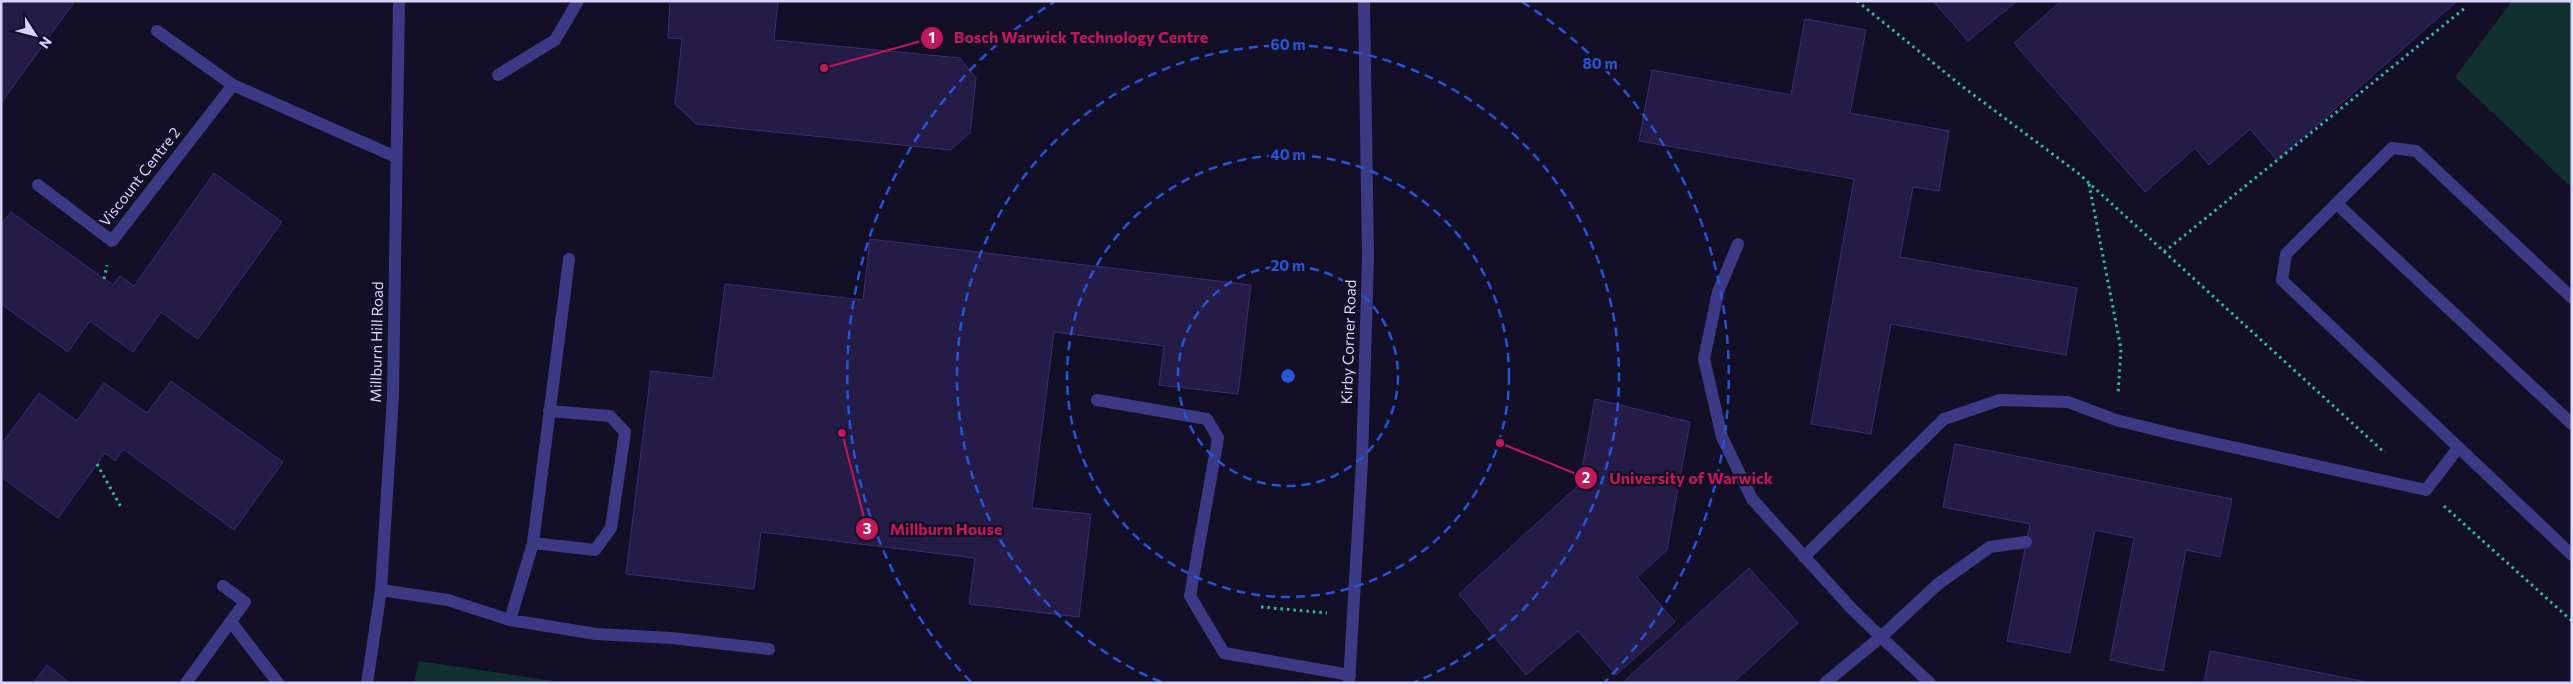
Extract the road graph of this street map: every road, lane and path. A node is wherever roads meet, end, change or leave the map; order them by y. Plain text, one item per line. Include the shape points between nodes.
1 (400, 1) edge
2 (578, 1) edge
3 (1364, 1) edge
4 (1857, 1) edge
5 (2465, 8) dead end
6 (157, 31) dead end
7 (498, 75) dead end
8 (232, 85) junction
9 (396, 157) junction
10 (2088, 182) junction
11 (38, 185) dead end
12 (2337, 204) junction
13 (1738, 244) dead end
14 (2164, 252) junction
15 (569, 259) dead end
16 (2572, 298) edge
17 (1096, 400) dead end
18 (549, 411) junction
19 (2116, 420) junction
20 (2572, 424) edge
21 (2458, 448) junction
22 (2390, 457) dead end
23 (98, 464) dead end
24 (2426, 490) junction
25 (122, 509) dead end
26 (2026, 542) dead end
27 (533, 543) junction
28 (2572, 555) edge
29 (1804, 556) junction
30 (223, 586) dead end
31 (381, 590) junction
32 (1261, 607) dead end
33 (1353, 615) junction
34 (510, 620) junction
35 (2572, 621) edge
36 (231, 622) junction
37 (1881, 637) junction
38 (769, 649) dead end
39 (1350, 679) edge
40 (186, 683) edge
41 (278, 683) edge
42 (367, 683) edge
43 (1825, 683) edge
44 (1930, 683) edge

1 - 9 street, Millburn Hill Road
2 - 7 street via 555,40
3 - 33 street, Kirby Corner Road via 1368,256 1362,462
4 - 10 path
5 - 14 path
6 - 8 street
8 - 9 street
8 - 11 street, Viscount Centre 2 via 112,241
9 - 31 street, Millburn Hill Road via 393,396
10 - 14 path
10 - 19 path via 2121,349
12 - 16 street via 2392,148 2416,151
12 - 20 street
12 - 21 street via 2286,254 2282,280
13 - 29 street via 1718,292 1704,359 1722,437 1752,499
14 - 22 path
15 - 18 street
17 - 39 street via 1207,419 1218,438 1190,596 1224,653
18 - 27 street
18 - 27 street via 610,416 625,432 611,528 595,550
19 - 24 street
19 - 29 street via 2068,402 2000,400 1944,419
21 - 24 street
21 - 28 street
23 - 25 path
24 - 35 path
26 - 37 street via 1990,547 1938,584
27 - 34 street
29 - 37 street
30 - 36 street via 245,602
31 - 34 street via 448,600
31 - 42 street, Millburn Hill Road
32 - 33 path
33 - 39 street, Kirby Corner Road
34 - 38 street via 596,634 672,638
36 - 40 street
36 - 41 street
37 - 43 street
37 - 44 street

